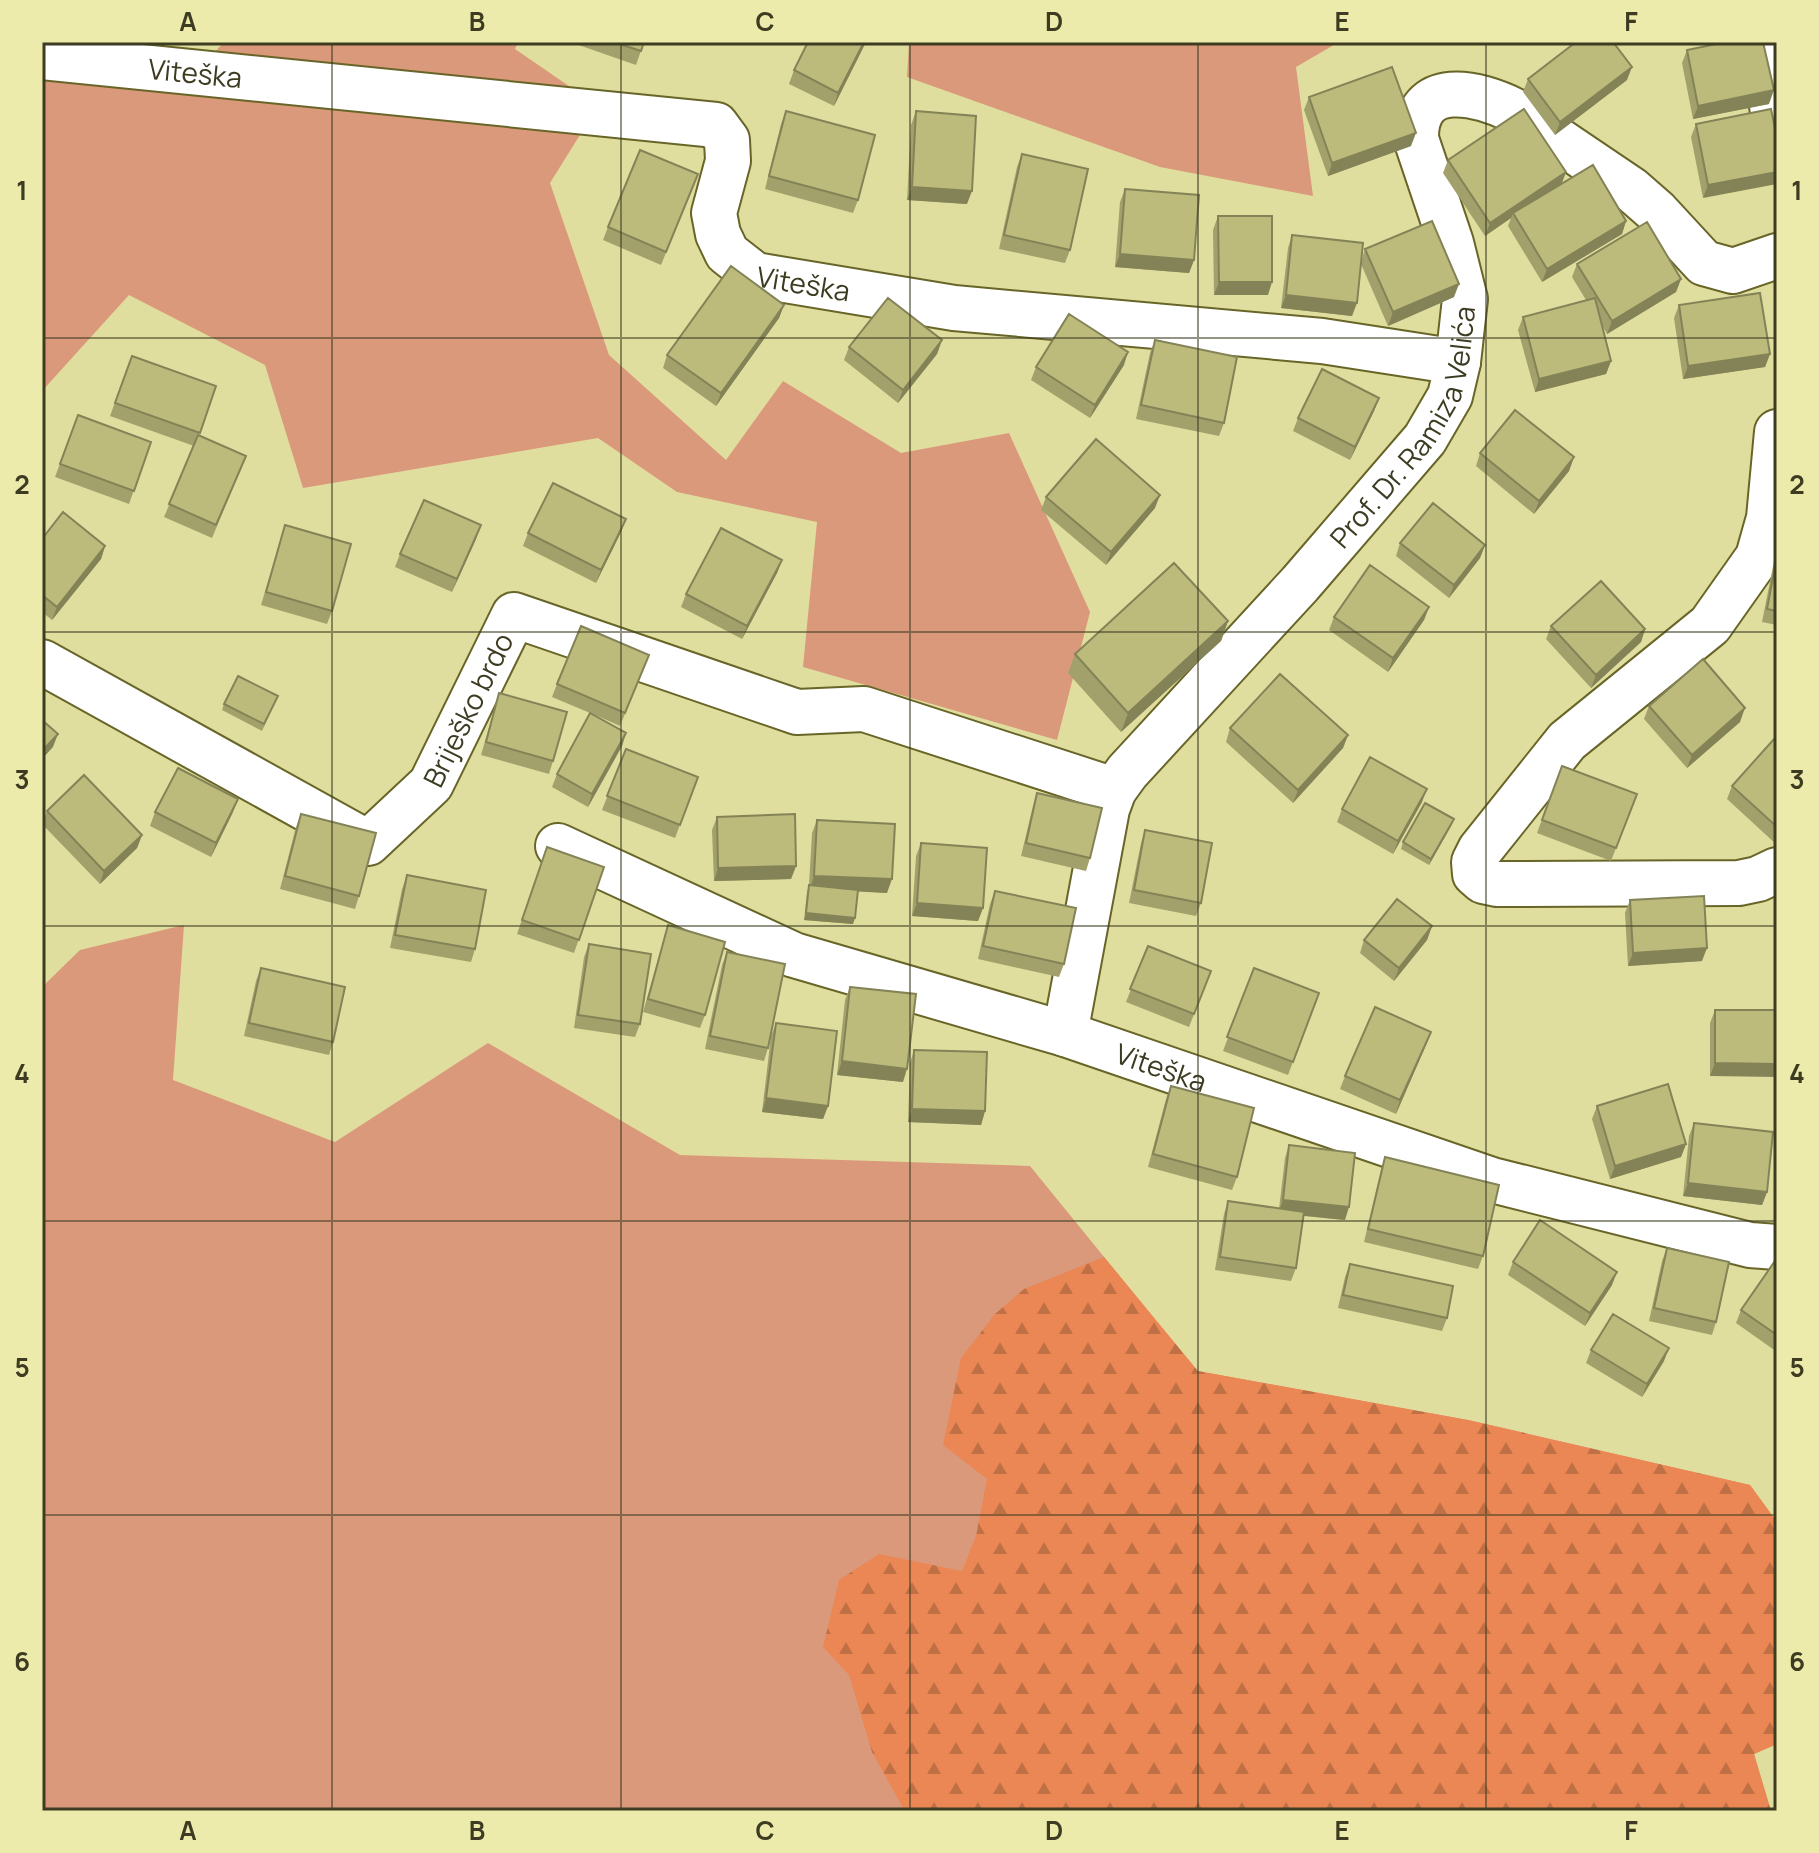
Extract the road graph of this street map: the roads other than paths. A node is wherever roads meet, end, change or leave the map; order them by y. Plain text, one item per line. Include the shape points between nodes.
1 (1764, 42) edge
2 (42, 57) edge
3 (1777, 145) edge
4 (1777, 256) edge
5 (1458, 362) junction
6 (1777, 432) edge
7 (42, 662) edge
8 (1114, 790) junction
9 (558, 846) dead end
10 (1777, 870) edge
11 (1065, 1034) junction
12 (1777, 1247) edge

1 - 3 street
2 - 5 street, Viteška via 716,125 727,140 728,161 714,213 718,234 727,253 755,275 954,308 1322,341
4 - 5 street, Prof. Dr. Ramiza Velića via 1733,271 1704,263 1632,190 1515,111 1476,95 1433,99 1421,110 1416,139 1465,299
5 - 8 street, Prof. Dr. Ramiza Velića via 1450,396 1425,439
6 - 10 street via 1769,518 1758,557 1725,604 1710,625 1567,741 1474,862 1475,874 1497,884 1739,883
7 - 8 street, Briješko brdo via 368,843 431,784 514,615 797,712 864,709
8 - 11 street, Prof. Dr. Ramiza Velića
9 - 11 street, Viteška via 794,955
11 - 12 street, Viteška via 1492,1180 1750,1245

